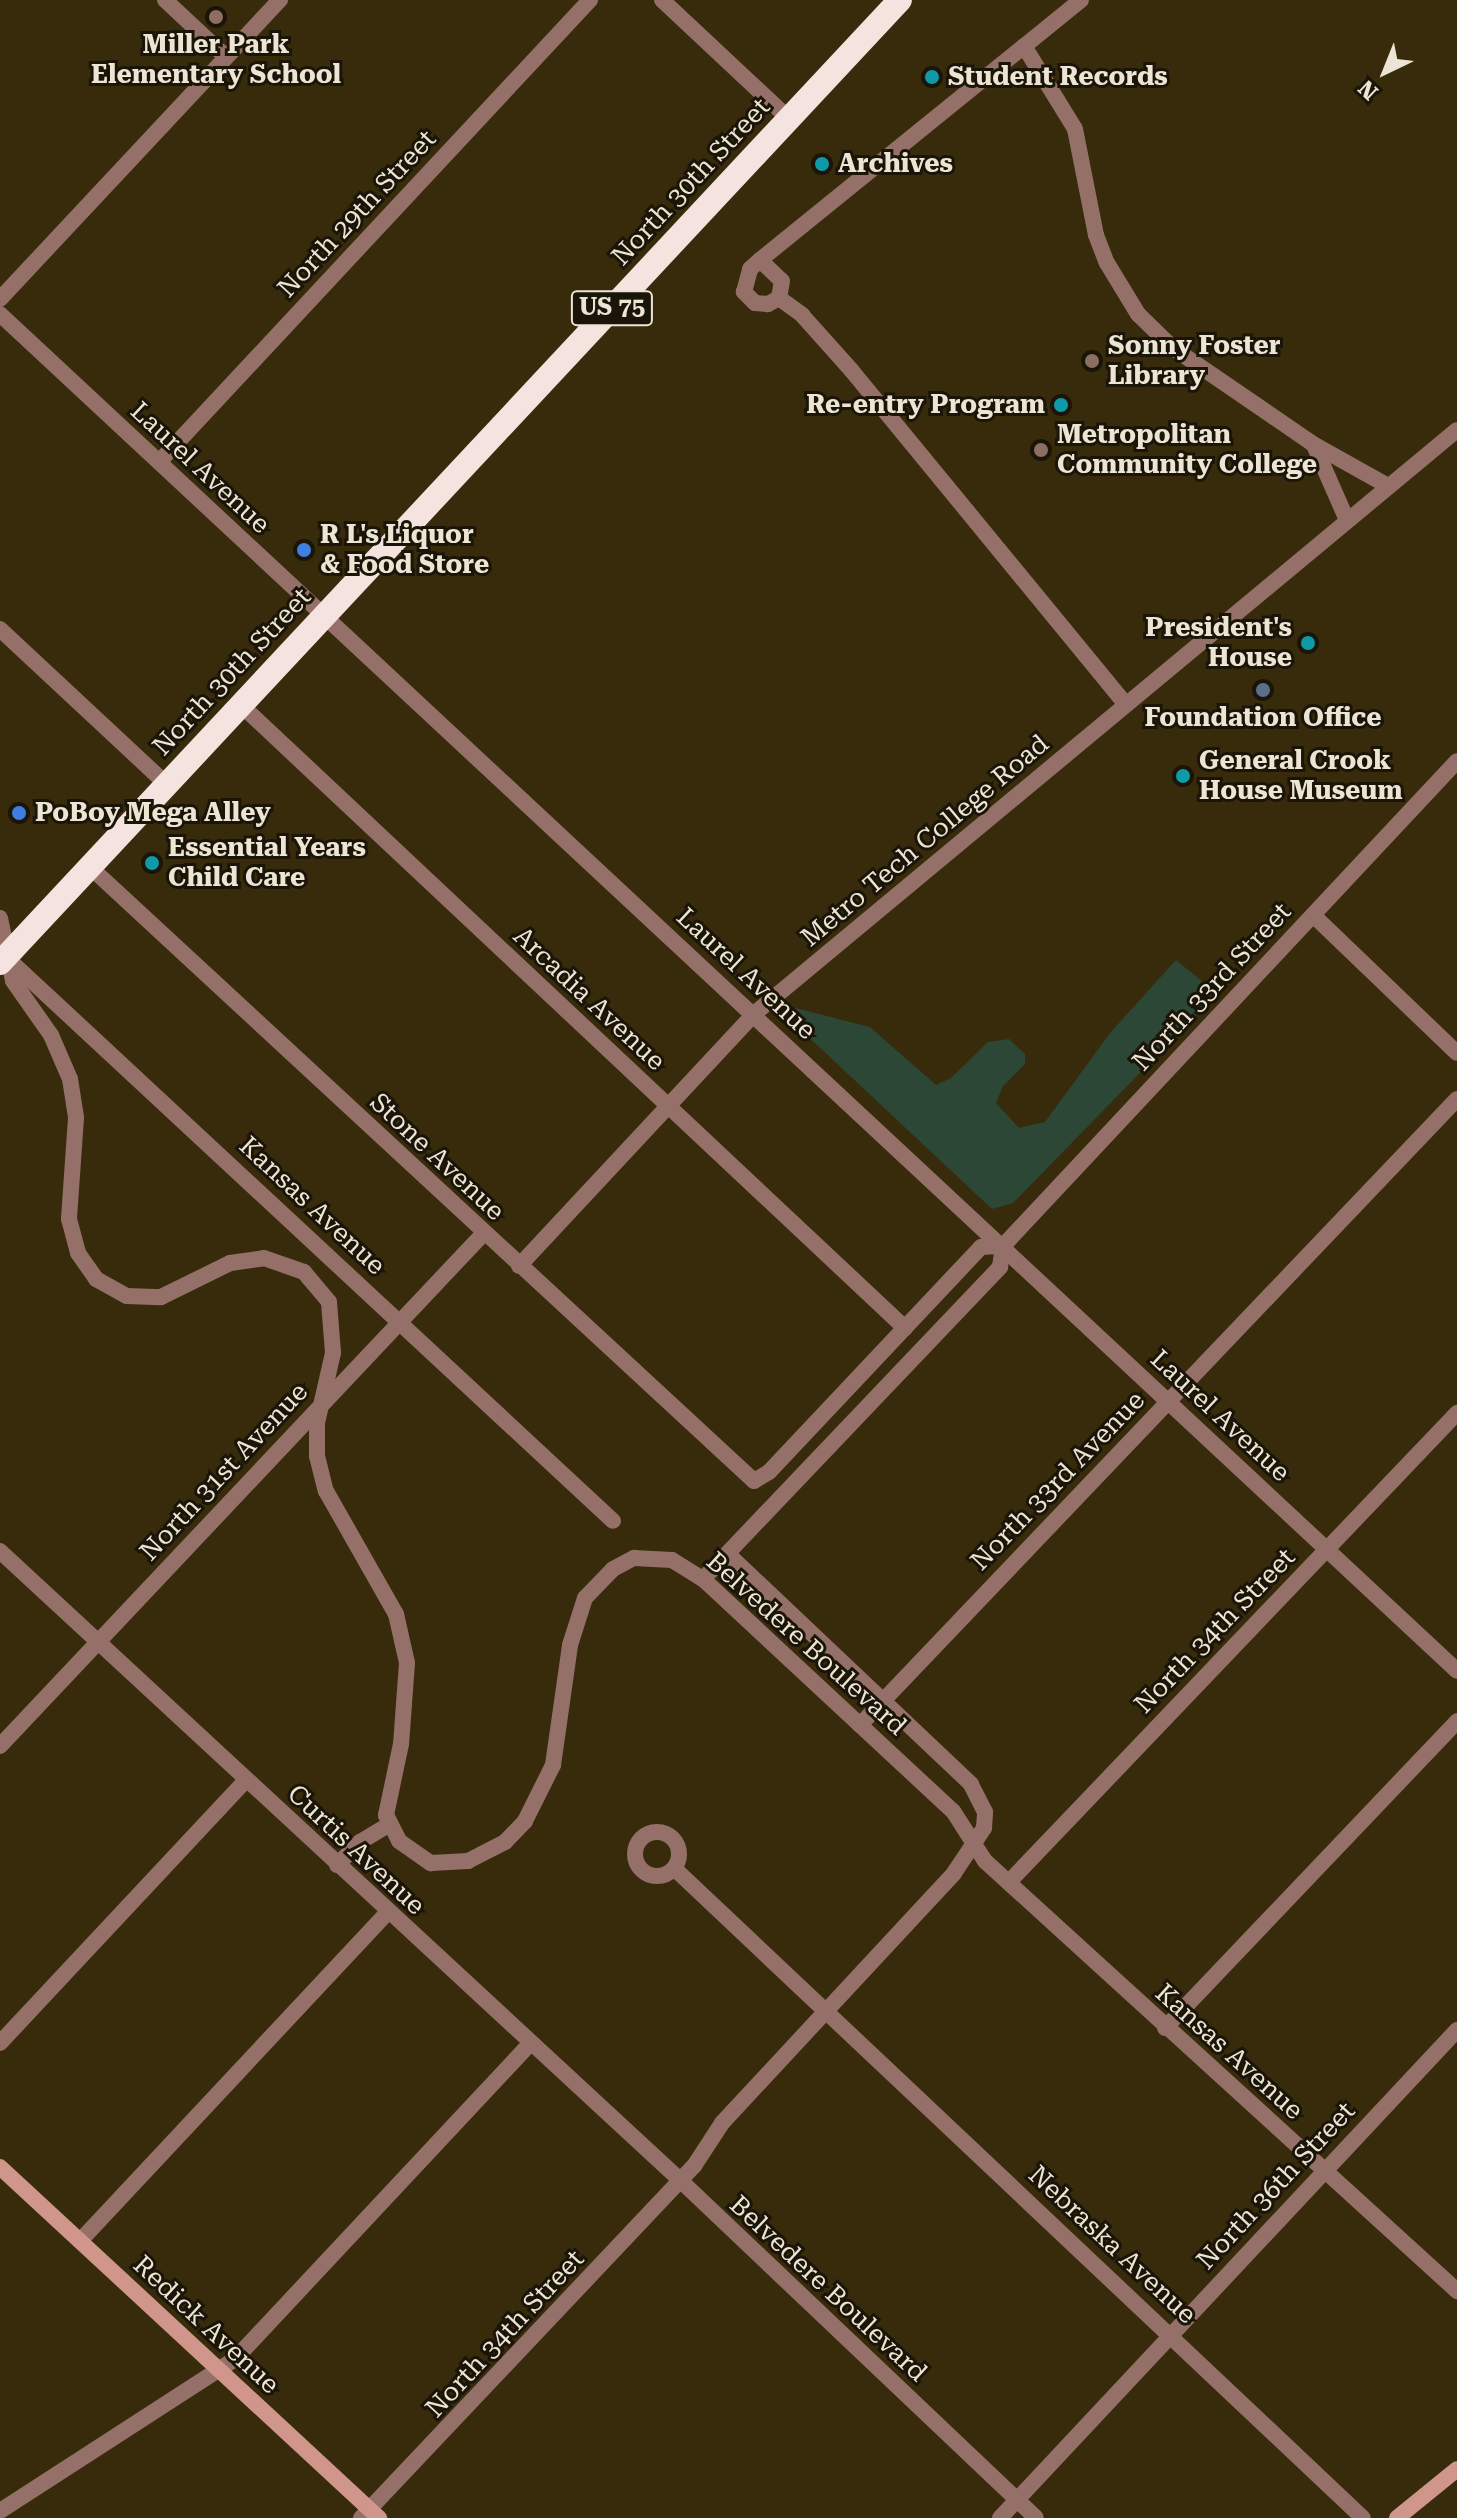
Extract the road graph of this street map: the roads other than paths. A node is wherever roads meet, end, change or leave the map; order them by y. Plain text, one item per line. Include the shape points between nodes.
1 (165, 0) edge
2 (280, 0) edge
3 (590, 0) edge
4 (662, 0) edge
5 (900, 0) edge
6 (1081, 0) edge
7 (1024, 46) junction
8 (226, 57) junction
9 (789, 119) junction
10 (760, 260) junction
11 (779, 298) junction
12 (0, 299) edge
13 (0, 314) edge
14 (1457, 430) edge
15 (1313, 444) junction
16 (159, 462) junction
17 (1388, 486) junction
18 (1347, 520) junction
19 (324, 615) junction
20 (0, 629) edge
21 (240, 704) junction
22 (1126, 704) junction
23 (1457, 761) edge
24 (166, 784) junction
25 (89, 866) junction
26 (1313, 915) junction
27 (0, 918) edge
28 (2, 959) edge
29 (754, 1014) junction
30 (1457, 1053) edge
31 (1457, 1099) edge
32 (669, 1106) junction
33 (484, 1233) junction
34 (1003, 1246) junction
35 (519, 1266) junction
36 (401, 1322) junction
37 (905, 1328) junction
38 (1168, 1400) junction
39 (322, 1403) junction
40 (1457, 1413) edge
41 (754, 1481) joint
42 (613, 1521) dead end
43 (1327, 1549) junction
44 (0, 1551) edge
45 (728, 1554) junction
46 (703, 1579) junction
47 (97, 1642) junction
48 (1457, 1671) edge
49 (883, 1699) junction
50 (1457, 1721) edge
51 (860, 1725) junction
52 (0, 1746) edge
53 (246, 1780) junction
54 (388, 1825) junction
55 (974, 1844) junction
56 (337, 1865) junction
57 (676, 1870) dead end
58 (1009, 1882) junction
59 (388, 1912) junction
60 (826, 2009) junction
61 (1165, 2028) junction
62 (1457, 2030) edge
63 (0, 2043) edge
64 (529, 2045) junction
65 (1324, 2169) junction
66 (3, 2173) edge
67 (681, 2181) junction
68 (80, 2241) junction
69 (1457, 2291) edge
70 (1171, 2333) junction
71 (219, 2370) junction
72 (1457, 2469) edge
73 (1017, 2500) junction
74 (0, 2511) edge
75 (370, 2515) edge
76 (1000, 2518) edge
77 (1036, 2518) edge
78 (1363, 2518) edge
79 (1397, 2518) edge

1 - 8 street
2 - 8 street
3 - 16 street, North 29th Street
4 - 9 street
5 - 9 highway, North 30th Street / US 75
6 - 7 street
7 - 10 street
7 - 15 street via 1075,129 1096,235 1137,312 1173,348
8 - 12 street
9 - 19 highway, North 30th Street / US 75
10 - 11 street via 782,281
10 - 11 street via 744,280 744,292 755,303
11 - 22 street via 802,315 852,371
13 - 16 street, Laurel Avenue
14 - 17 street, Metro Tech College Road
15 - 17 street
15 - 18 street
16 - 19 street, Laurel Avenue
17 - 18 street, Metro Tech College Road
18 - 22 street, Metro Tech College Road
19 - 21 highway, North 30th Street / US 75
19 - 29 street, Laurel Avenue
20 - 24 street
21 - 24 highway, North 30th Street / US 75
21 - 32 street, Arcadia Avenue
22 - 29 street, Metro Tech College Road
23 - 26 street, North 33rd Street
24 - 25 highway, North 30th Street / US 75
25 - 28 highway, North 30th Street / US 75
25 - 33 street, Stone Avenue
26 - 30 street
26 - 34 street, North 33rd Street
27 - 28 street
28 - 36 street, Kansas Avenue
28 - 39 street via 51,1035 70,1079 76,1118 69,1219 85,1265 109,1289 145,1299 176,1293 218,1268 248,1259 272,1259 304,1272 321,1288 334,1318
29 - 32 street
29 - 34 street, Laurel Avenue
31 - 38 street, North 33rd Avenue
32 - 35 street
32 - 37 street, Arcadia Avenue
33 - 35 street, Stone Avenue
33 - 36 street, North 31st Avenue
34 - 37 street, North 33rd Street via 981,1247
34 - 38 street, Laurel Avenue
34 - 45 street, North 33rd Street via 1000,1267
35 - 41 street, Stone Avenue
36 - 39 street, North 31st Avenue
36 - 42 street, Kansas Avenue
37 - 41 street, North 33rd Street via 769,1472
38 - 43 street, Laurel Avenue
38 - 49 street, North 33rd Avenue
39 - 47 street, North 31st Avenue
39 - 54 street via 315,1444 326,1491 396,1614 407,1663 406,1710
40 - 43 street, North 34th Street
43 - 48 street, Laurel Avenue
43 - 58 street, North 34th Street
44 - 47 street, Curtis Avenue
45 - 46 street, North 33rd Street
45 - 49 street
46 - 51 street, Belvedere Boulevard
46 - 54 street, Belvedere Boulevard via 672,1560 634,1558 613,1569 585,1598 570,1645 553,1765 534,1808 505,1842 480,1859 431,1863 399,1841
47 - 52 street, North 31st Avenue
47 - 53 street, Curtis Avenue
49 - 51 street, North 33rd Avenue
49 - 55 street via 971,1784 985,1812 984,1828
50 - 61 street
51 - 55 street, Belvedere Boulevard via 953,1811
53 - 56 street, Curtis Avenue
53 - 63 street
54 - 56 street
55 - 58 street, Kansas Avenue
55 - 60 street
56 - 59 street, Curtis Avenue
57 - 60 street, Nebraska Avenue
58 - 61 street, Kansas Avenue
59 - 64 street, Curtis Avenue
59 - 68 street
60 - 67 street via 722,2123
60 - 70 street, Nebraska Avenue
61 - 65 street, Kansas Avenue
62 - 65 street, North 36th Street
64 - 67 street, Curtis Avenue
64 - 71 street
65 - 69 street, Kansas Avenue
65 - 70 street, North 36th Street
66 - 68 street, Redick Avenue
67 - 73 street, Belvedere Boulevard
67 - 75 street, North 34th Street
68 - 71 street, Redick Avenue
70 - 73 street, North 36th Street
70 - 78 street, Nebraska Avenue
71 - 74 street
71 - 75 street, Redick Avenue
72 - 79 street
73 - 76 street, North 36th Street
73 - 77 street, Belvedere Boulevard

